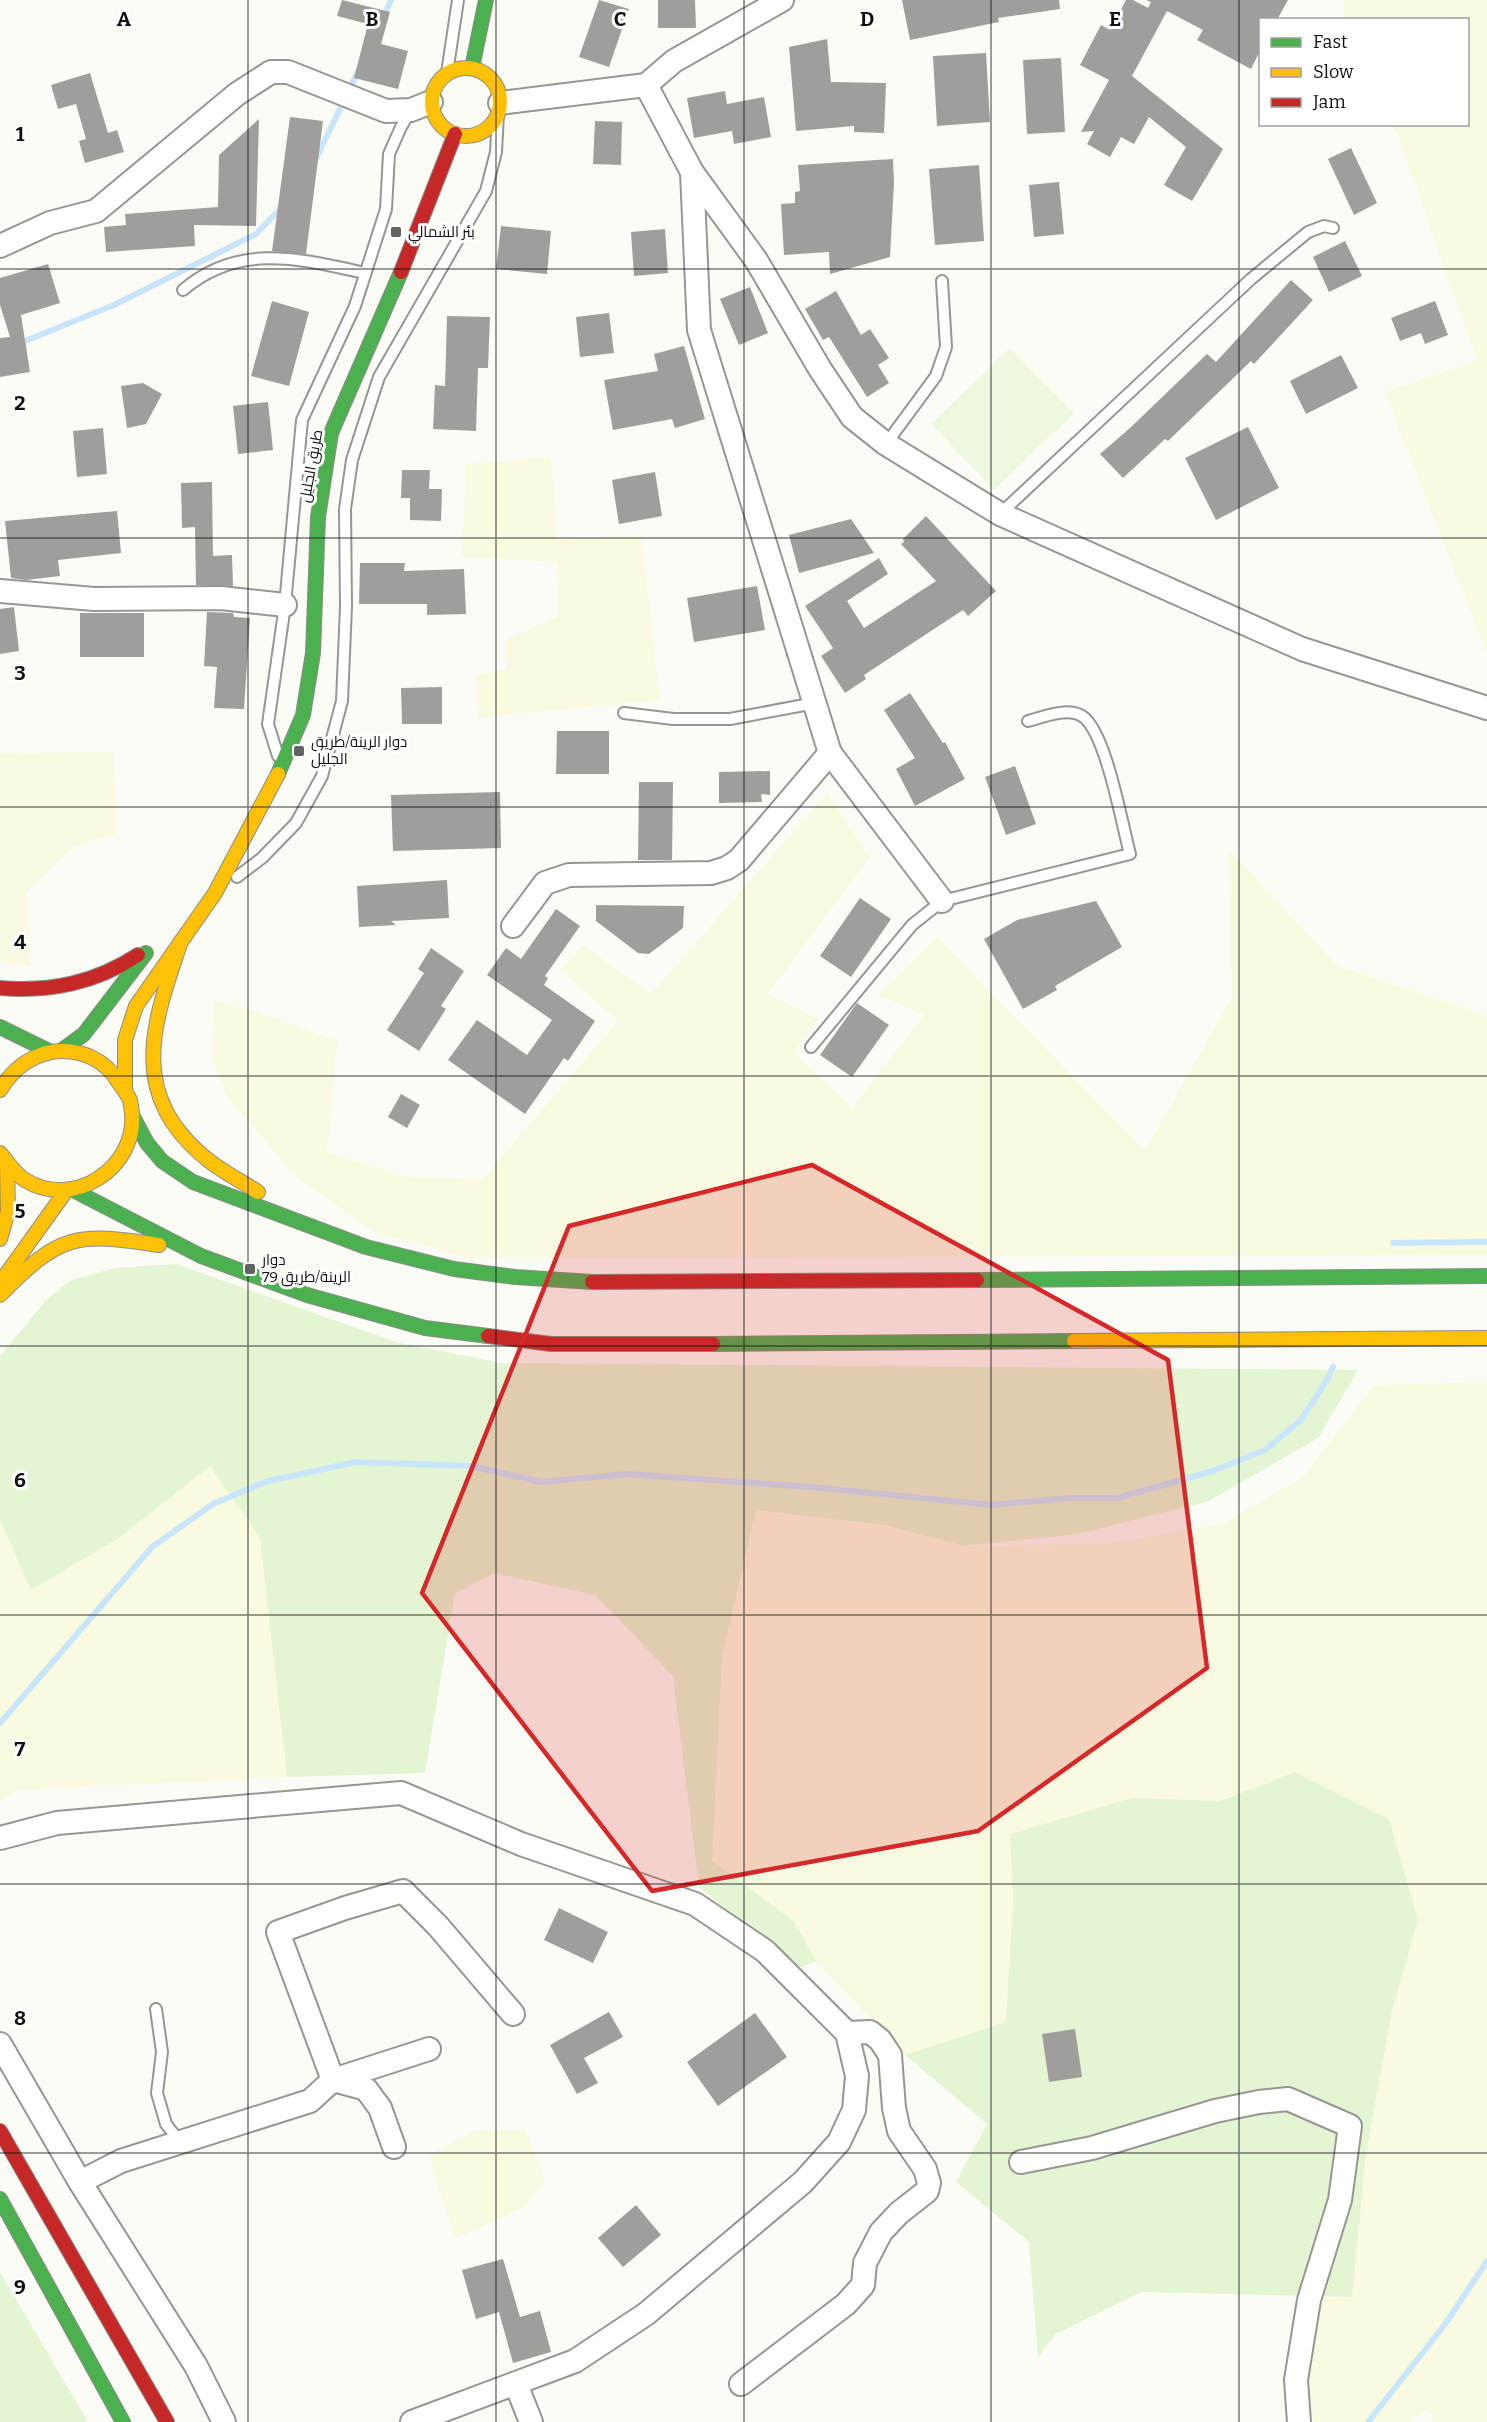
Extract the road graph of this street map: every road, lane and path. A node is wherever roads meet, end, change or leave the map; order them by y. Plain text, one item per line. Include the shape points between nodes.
1 (458, 0) edge
2 (486, 0) edge
3 (773, 2) edge
4 (472, 68) junction
5 (447, 73) junction
6 (646, 85) junction
7 (421, 106) junction
8 (499, 109) junction
9 (455, 134) junction
10 (692, 172) junction
11 (1333, 228) dead end
12 (0, 246) edge
13 (365, 273) junction
14 (942, 281) dead end
15 (183, 290) dead end
16 (886, 444) junction
17 (1000, 514) junction
18 (0, 591) edge
19 (285, 605) junction
20 (815, 703) junction
21 (1487, 708) edge
22 (624, 713) dead end
23 (1028, 721) dead end
24 (830, 753) junction
25 (281, 768) junction
26 (256, 816) junction
27 (213, 867) dead end
28 (215, 892) junction
29 (942, 901) junction
30 (513, 926) dead end
31 (181, 941) junction
32 (0, 988) edge
33 (0, 1027) edge
34 (811, 1047) dead end
35 (56, 1052) junction
36 (125, 1089) junction
37 (0, 1090) edge
38 (132, 1115) junction
39 (3, 1158) edge
40 (69, 1190) junction
41 (310, 1225) junction
42 (0, 1239) edge
43 (185, 1248) junction
44 (1487, 1276) edge
45 (0, 1283) edge
46 (0, 1295) edge
47 (1487, 1338) edge
48 (0, 1838) edge
49 (156, 2009) dead end
50 (513, 2014) dead end
51 (847, 2033) junction
52 (0, 2044) edge
53 (429, 2049) dead end
54 (333, 2080) junction
55 (0, 2131) edge
56 (179, 2141) junction
57 (394, 2147) dead end
58 (1022, 2162) dead end
59 (80, 2182) junction
60 (0, 2199) edge
61 (516, 2384) junction
62 (741, 2384) dead end
63 (123, 2422) edge
64 (166, 2422) edge
65 (224, 2422) edge
66 (412, 2422) edge
67 (531, 2422) edge
68 (1299, 2422) edge

1 - 5 lane
2 - 4 main road
3 - 6 street via 674,61
4 - 5 main road
4 - 8 main road via 481,70 494,82
5 - 7 main road
6 - 8 street
6 - 10 street
7 - 9 main road
7 - 12 street via 386,111 288,72 272,72 237,94 96,211 50,223
7 - 13 lane via 401,127 389,154 386,209
8 - 9 main road via 494,122 480,133
8 - 28 lane via 496,152 486,191 379,377 352,460 345,510 342,701 322,776 296,823 262,858
9 - 25 main road, طريق الجليل via 386,310 331,433 318,517 313,653 303,715
10 - 16 street via 756,260 852,417
10 - 20 street via 699,330
11 - 17 lane via 1324,226 1308,232 1251,279
13 - 15 lane via 296,258 266,258 221,267 199,276
13 - 19 lane via 355,306 302,420
14 - 16 lane via 946,347 936,376
16 - 17 street
17 - 21 street via 1302,649
18 - 19 street via 94,598 221,598
19 - 25 lane via 268,724
20 - 22 lane via 730,719 673,719
20 - 24 street
23 - 29 lane via 1062,713 1081,715 1092,726 1103,749 1130,854
24 - 29 street
24 - 30 street via 739,860 727,868 711,873 562,877 545,883
25 - 26 main road, طريق الجليل
26 - 27 main road
26 - 28 main road
28 - 31 main road
29 - 34 lane via 912,925
31 - 36 main road via 143,994 129,1024 125,1040
31 - 41 main road via 153,1039 156,1088 165,1111 183,1136 209,1161
32 - 35 main road via 40,990 76,985 115,969 155,940 84,1034
33 - 35 main road
35 - 36 main road via 85,1055 102,1064
35 - 37 main road via 21,1065
36 - 38 main road
38 - 40 main road via 129,1142 116,1165 96,1182
38 - 41 main road via 151,1149 174,1170 211,1189
39 - 40 main road via 28,1182 50,1190
39 - 42 main road via 9,1202
40 - 43 main road
40 - 45 main road
41 - 44 main road via 392,1256 451,1269 555,1282
43 - 46 main road via 117,1238 57,1246
43 - 47 main road via 307,1295 424,1328 551,1344
48 - 51 street via 57,1823 401,1793 521,1844 695,1904 765,1951
49 - 56 lane via 162,2052 158,2093 166,2124
50 - 54 street via 403,1891 278,1932
51 - 61 street via 857,2076 854,2110 839,2142 803,2182 646,2314 575,2361
51 - 62 street via 870,2032 890,2055 899,2131 929,2176 927,2191 881,2232 865,2263 863,2285 846,2304
52 - 59 street
53 - 54 street
54 - 56 street via 310,2101
54 - 57 street via 366,2089 380,2108
55 - 64 main road
56 - 59 street via 121,2161
58 - 68 street via 1092,2148 1215,2111 1259,2102 1288,2099 1350,2126 1340,2200 1310,2300 1296,2380
59 - 65 street via 196,2366
60 - 63 main road
61 - 66 street
61 - 67 street

